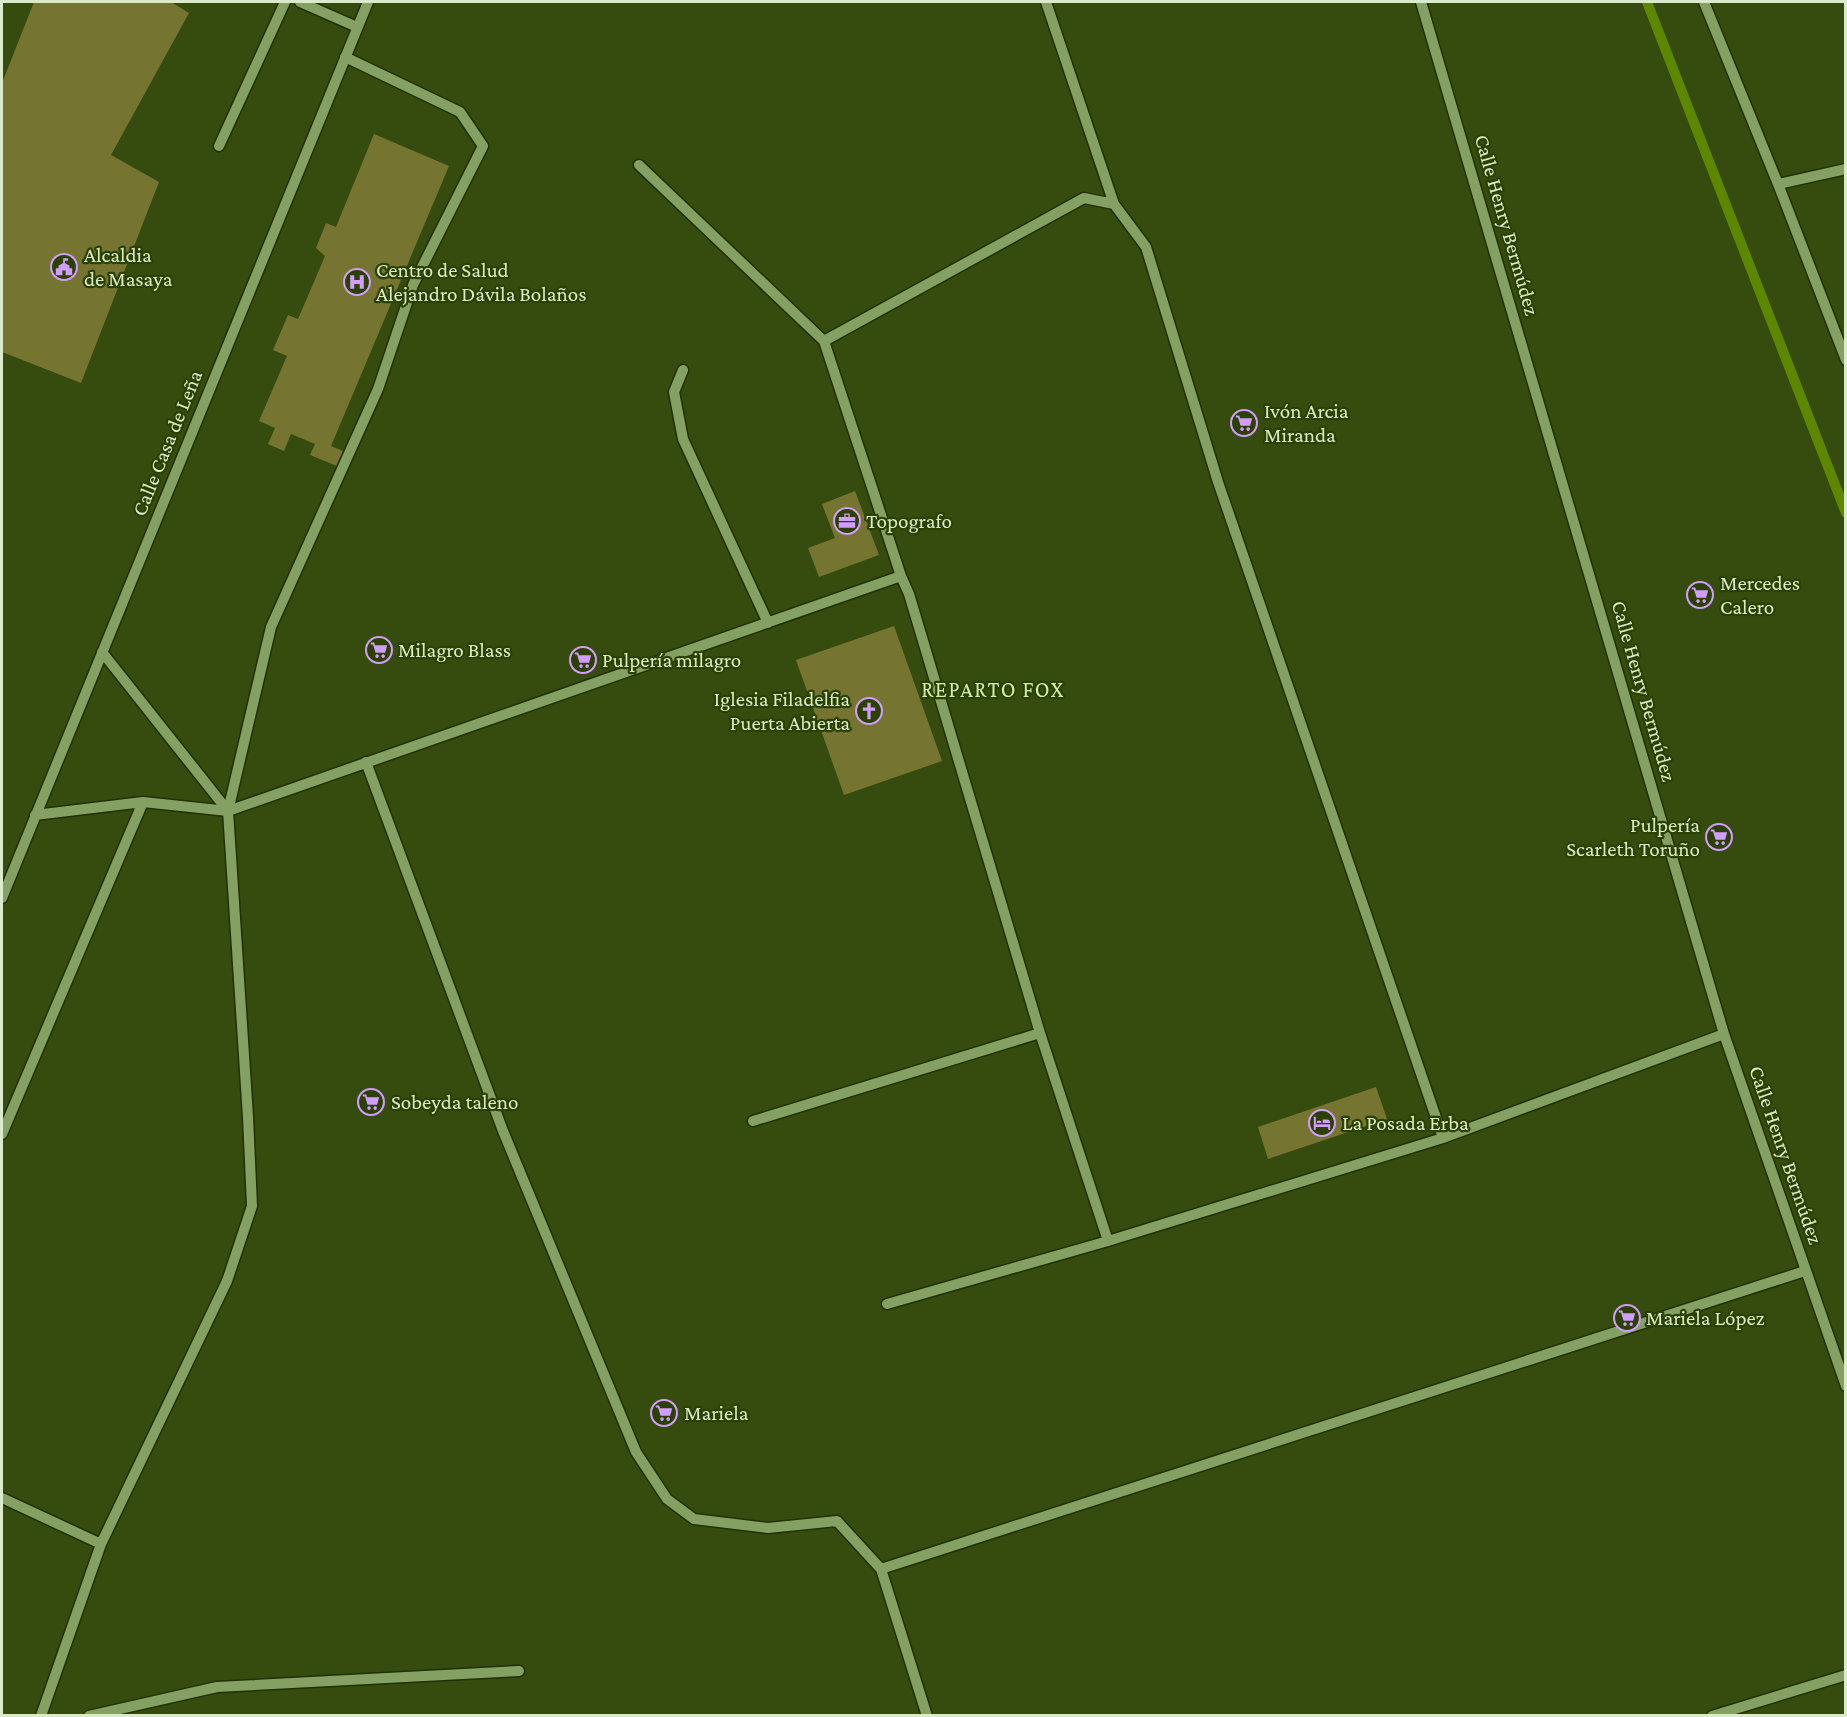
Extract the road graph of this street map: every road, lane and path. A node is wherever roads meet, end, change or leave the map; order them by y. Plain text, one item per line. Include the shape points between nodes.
1 (285, 2) edge
2 (300, 2) edge
3 (368, 2) edge
4 (1046, 2) edge
5 (1421, 2) edge
6 (1704, 2) edge
7 (357, 27) junction
8 (345, 57) junction
9 (219, 146) dead end
10 (639, 165) dead end
11 (1845, 169) edge
12 (1778, 184) junction
13 (1114, 204) junction
14 (824, 341) junction
15 (1845, 360) edge
16 (683, 370) dead end
17 (901, 576) junction
18 (768, 623) junction
19 (102, 652) junction
20 (366, 762) junction
21 (143, 802) junction
22 (228, 811) junction
23 (35, 815) junction
24 (2, 898) edge
25 (1040, 1033) junction
26 (1724, 1035) junction
27 (753, 1121) dead end
28 (2, 1134) edge
29 (1443, 1138) junction
30 (1108, 1241) junction
31 (1805, 1271) junction
32 (887, 1304) dead end
33 (1845, 1386) edge
34 (2, 1498) edge
35 (101, 1544) junction
36 (881, 1569) junction
37 (519, 1671) dead end
38 (1845, 1675) edge
39 (41, 1716) edge
40 (89, 1716) edge
41 (927, 1716) edge
42 (1712, 1716) edge

1 - 9 street
2 - 7 street
3 - 7 street, Calle Casa de Leña
4 - 13 street
5 - 26 street, Calle Henry Bermúdez
6 - 12 street
7 - 8 street, Calle Casa de Leña
8 - 19 street, Calle Casa de Leña
8 - 22 street via 460,112 483,146 413,285 378,389 271,627
10 - 14 street
11 - 12 street
12 - 15 street
13 - 14 street via 1084,198
13 - 29 street via 1146,247 1218,482
14 - 17 street
16 - 18 street via 674,392 683,439
17 - 18 street
17 - 25 street
18 - 20 street
19 - 22 street
19 - 23 street, Calle Casa de Leña
20 - 22 street
20 - 36 street via 503,1131 636,1452 667,1499 694,1519 768,1528 837,1521
21 - 22 street
21 - 23 street
21 - 28 street
22 - 35 street via 252,1206 228,1281
23 - 24 street, Calle Casa de Leña
25 - 27 street
25 - 30 street
26 - 29 street
26 - 31 street, Calle Henry Bermúdez
29 - 30 street
30 - 32 street
31 - 33 street, Calle Henry Bermúdez
31 - 36 street
34 - 35 street
35 - 39 street
36 - 41 street
37 - 40 street via 217,1687
38 - 42 street

